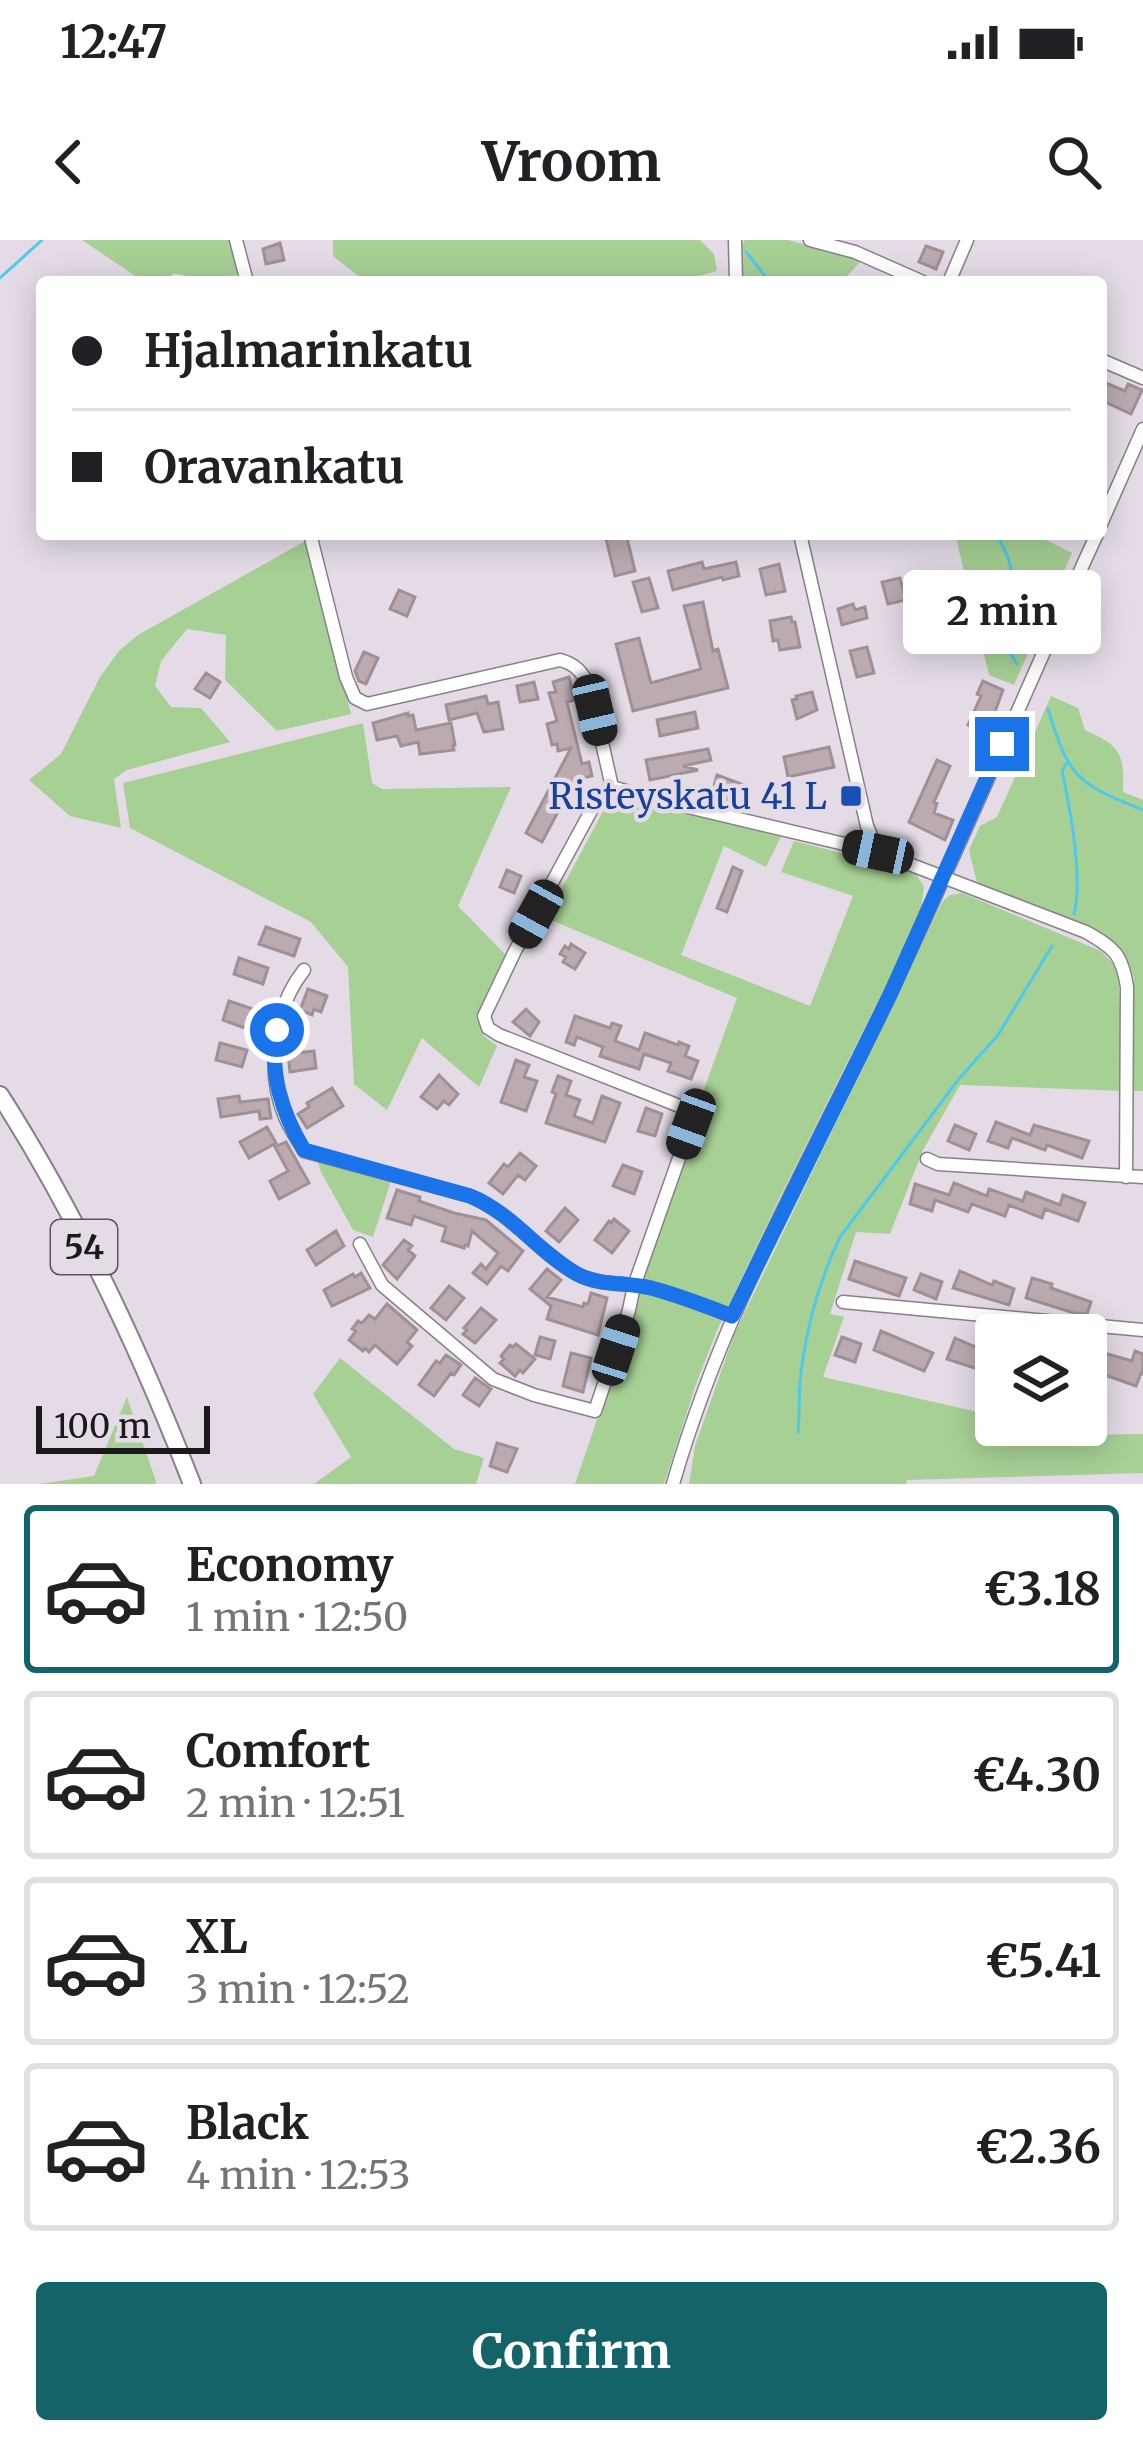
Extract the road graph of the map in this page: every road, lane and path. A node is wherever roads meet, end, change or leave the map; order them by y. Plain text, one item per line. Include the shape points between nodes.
1 (236, 240) edge
2 (735, 240) edge
3 (810, 240) edge
4 (967, 240) edge
5 (245, 276) edge
6 (736, 276) edge
7 (909, 276) edge
8 (952, 276) edge
9 (1107, 362) edge
10 (1143, 378) edge
11 (1143, 429) edge
12 (1107, 510) edge
13 (312, 540) edge
14 (801, 540) edge
15 (1093, 540) edge
16 (612, 787) junction
17 (878, 852) junction
18 (945, 877) junction
19 (304, 970) dead end
20 (0, 1095) edge
21 (927, 1159) dead end
22 (1126, 1177) junction
23 (1143, 1177) edge
24 (360, 1244) dead end
25 (634, 1286) junction
26 (843, 1302) dead end
27 (732, 1316) junction
28 (1143, 1330) edge
29 (193, 1484) edge
30 (673, 1484) edge

1 - 5 street
2 - 6 street
3 - 7 street
4 - 8 street
9 - 10 street
11 - 12 street
13 - 16 street via 355,698 367,704 571,663 589,685
14 - 17 street
15 - 18 street
16 - 17 street
16 - 25 street via 598,797 484,1016 488,1028 688,1114
17 - 18 street
18 - 22 street via 1086,932 1119,955 1127,987
18 - 27 street
19 - 25 street via 274,1044 279,1097 304,1150 487,1203 579,1275
20 - 29 main road, 54 via 106,1288
21 - 22 street
22 - 23 street
24 - 25 street via 393,1296 494,1378 595,1411
25 - 27 street
26 - 28 street
27 - 30 street

